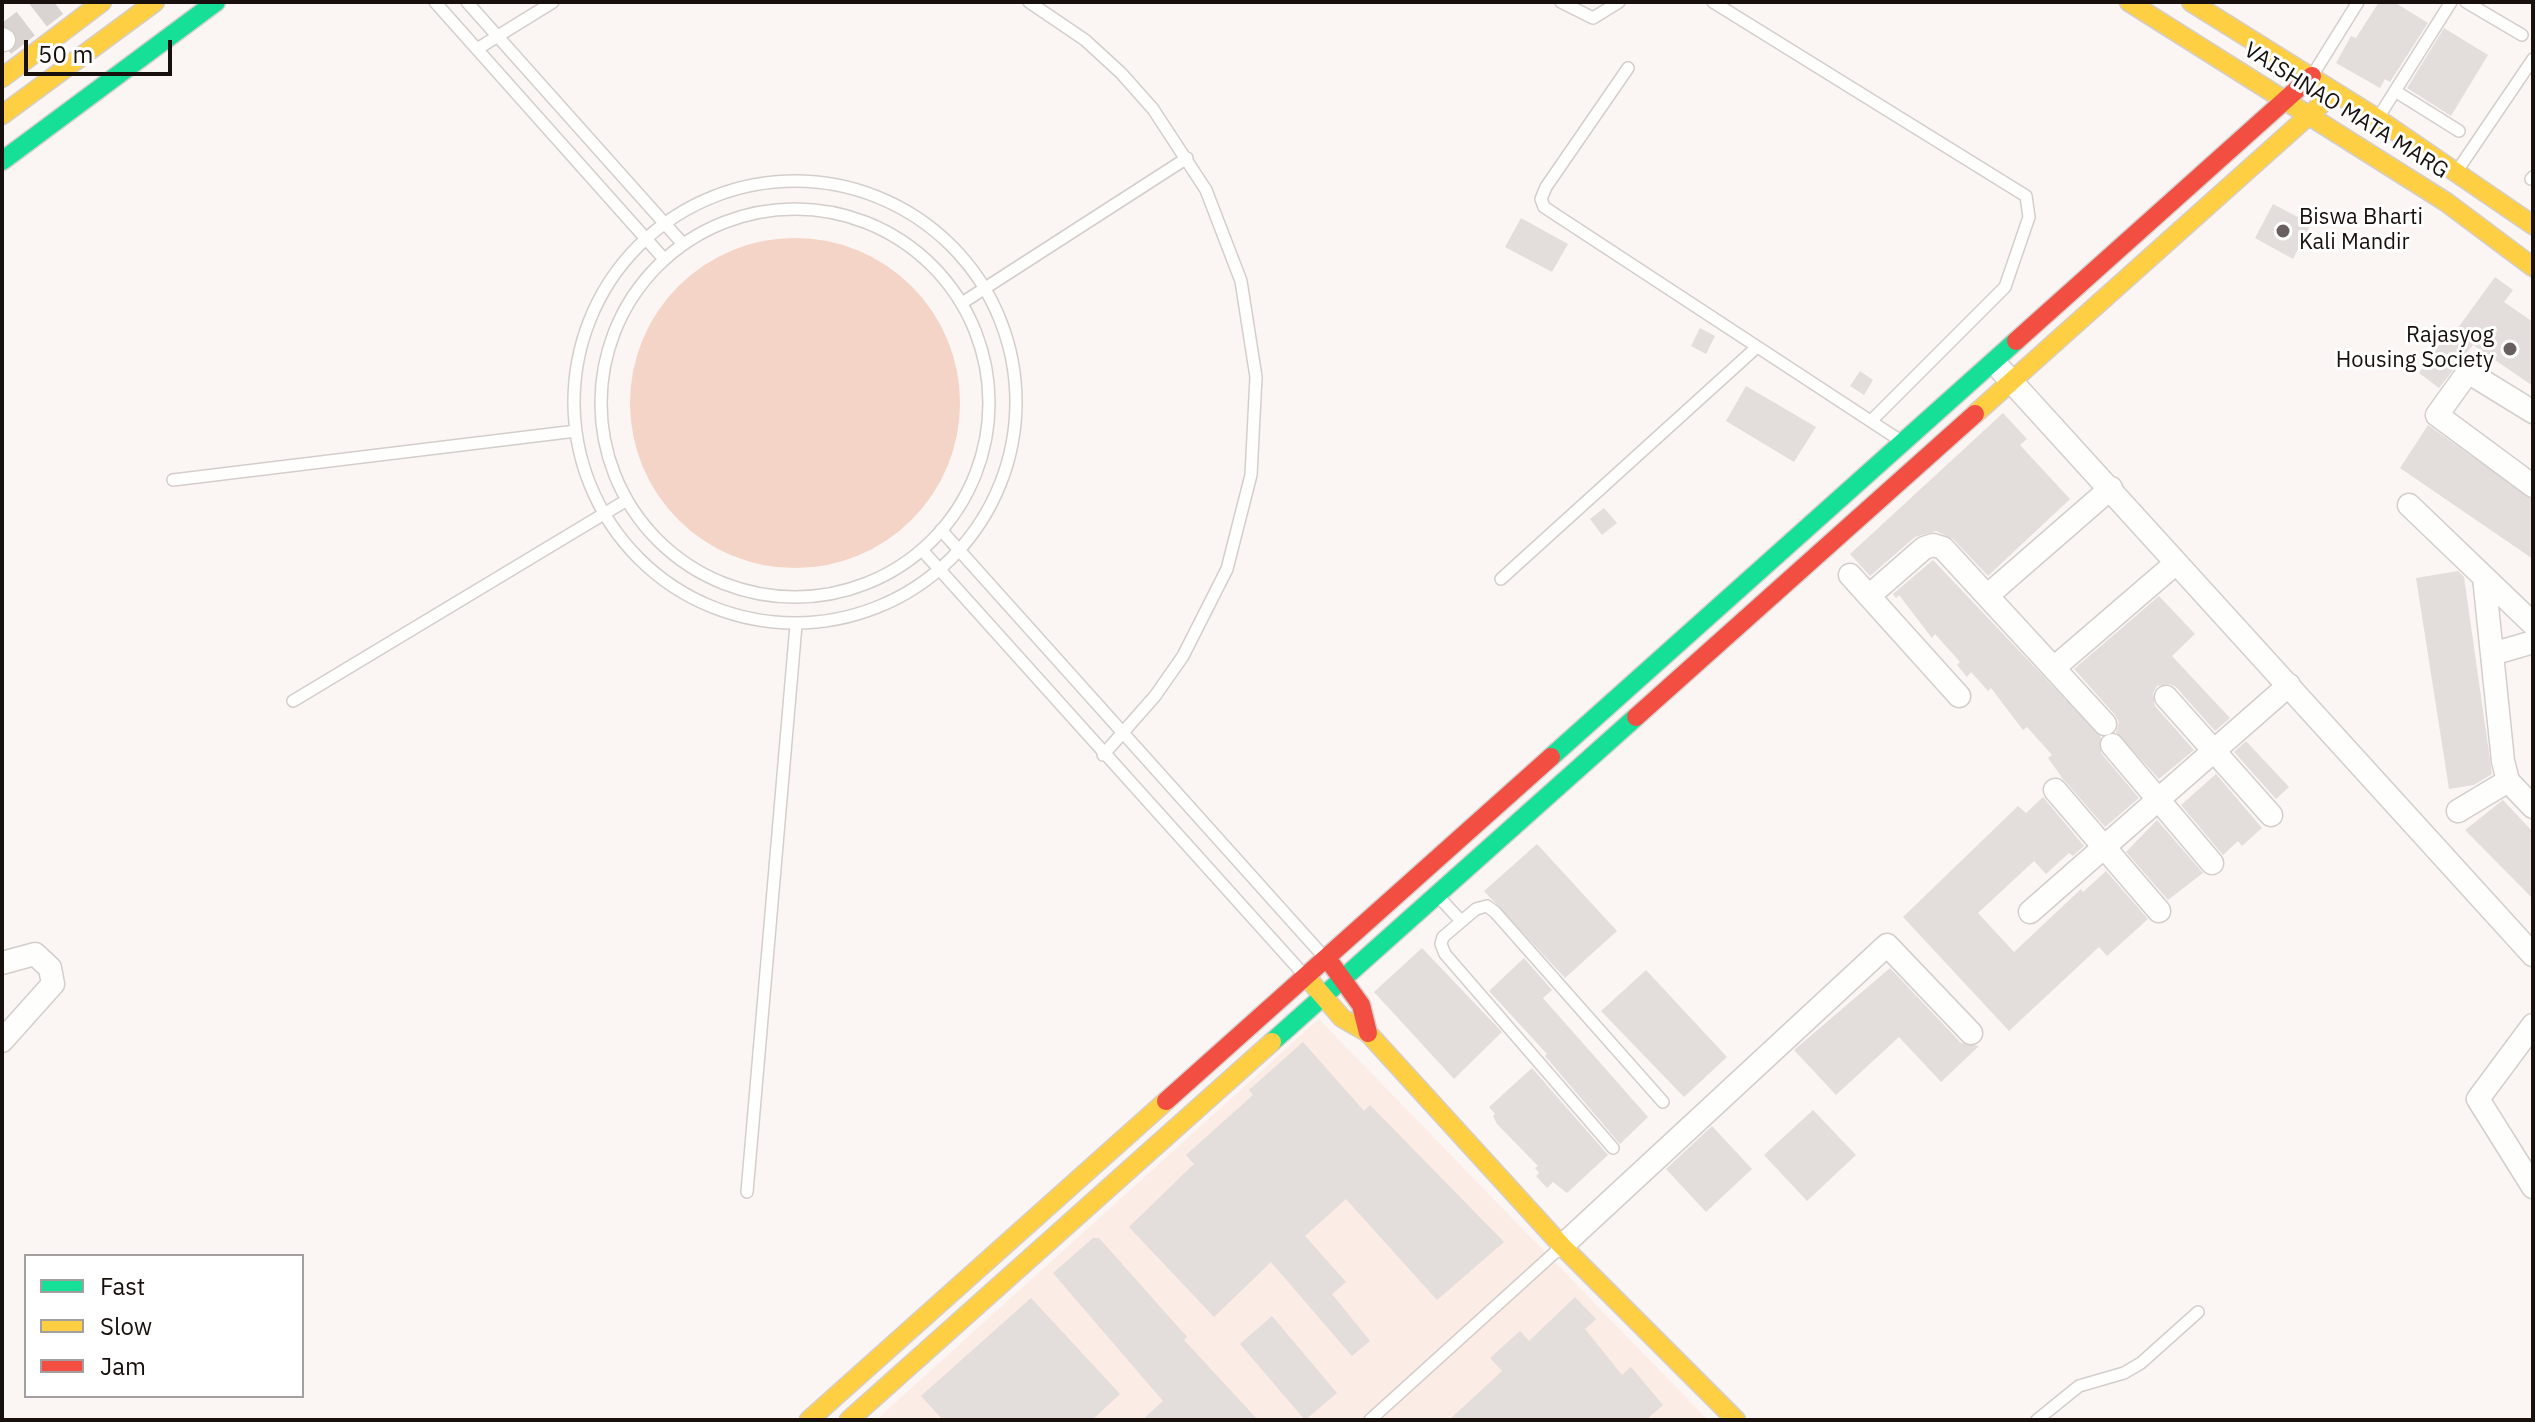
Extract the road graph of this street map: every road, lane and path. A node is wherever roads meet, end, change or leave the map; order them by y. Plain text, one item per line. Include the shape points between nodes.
1 (102, 2) edge
2 (155, 2) edge
3 (216, 2) edge
4 (435, 2) edge
5 (467, 2) edge
6 (553, 2) edge
7 (1029, 2) edge
8 (1561, 2) edge
9 (1619, 2) edge
10 (1713, 2) edge
11 (2129, 2) edge
12 (2193, 2) edge
13 (2358, 2) edge
14 (2451, 2) edge
15 (2466, 2) edge
16 (496, 35) junction
17 (2522, 35) dead end
18 (477, 49) junction
19 (2533, 59) edge
20 (1628, 68) dead end
21 (2312, 76) junction
22 (2, 78) edge
23 (2395, 91) junction
24 (2335, 92) junction
25 (2285, 101) junction
26 (2, 115) edge
27 (2309, 116) junction
28 (2378, 119) junction
29 (2459, 131) dead end
30 (1187, 158) junction
31 (2, 161) edge
32 (2457, 172) junction
33 (666, 221) junction
34 (2533, 225) edge
35 (645, 237) junction
36 (683, 244) junction
37 (664, 259) junction
38 (2533, 267) edge
39 (986, 289) junction
40 (962, 303) junction
41 (1757, 347) junction
42 (1992, 361) junction
43 (2011, 380) junction
44 (2533, 412) edge
45 (1871, 421) junction
46 (576, 431) junction
47 (1902, 442) junction
48 (173, 480) dead end
49 (2533, 486) edge
50 (2111, 488) junction
51 (627, 500) junction
52 (2409, 505) dead end
53 (603, 514) junction
54 (941, 530) junction
55 (922, 550) junction
56 (958, 550) junction
57 (2176, 563) junction
58 (940, 570) junction
59 (1850, 575) dead end
60 (2484, 577) junction
61 (1501, 579) dead end
62 (1988, 595) junction
63 (1869, 596) junction
64 (2533, 624) edge
65 (796, 625) junction
66 (2533, 642) edge
67 (2492, 654) junction
68 (2055, 667) junction
69 (2289, 685) junction
70 (1959, 696) dead end
71 (2166, 697) dead end
72 (293, 701) dead end
73 (1123, 733) junction
74 (2213, 751) junction
75 (1103, 755) junction
76 (2508, 781) junction
77 (2055, 790) dead end
78 (2157, 801) junction
79 (2533, 807) edge
80 (2458, 811) dead end
81 (2271, 815) dead end
82 (2105, 846) junction
83 (2212, 863) dead end
84 (1436, 895) junction
85 (2159, 911) dead end
86 (2030, 912) dead end
87 (1461, 921) junction
88 (2533, 955) edge
89 (1326, 959) junction
90 (2, 963) edge
91 (1306, 976) junction
92 (1343, 979) junction
93 (1324, 996) junction
94 (2533, 1025) edge
95 (1368, 1033) junction
96 (1971, 1033) dead end
97 (2, 1041) edge
98 (1663, 1102) dead end
99 (1613, 1148) dead end
100 (2533, 1187) edge
101 (747, 1192) dead end
102 (1562, 1246) junction
103 (2198, 1312) dead end
104 (809, 1420) edge
105 (849, 1420) edge
106 (1370, 1420) edge
107 (1736, 1420) edge
108 (2037, 1420) edge

1 - 22 street
2 - 26 street
3 - 31 street
4 - 18 lane
5 - 16 lane
6 - 16 lane
7 - 30 lane via 1085,40 1121,73
8 - 9 lane via 1593,18
10 - 45 lane via 2026,196 2029,217 2005,287
11 - 25 street, VAISHNAO MATA MARG
12 - 21 street, VAISHNAO MATA MARG
13 - 21 lane
14 - 23 lane
15 - 17 lane
16 - 18 lane
16 - 33 lane
18 - 35 lane
19 - 32 lane
20 - 41 lane via 1546,187 1544,207
21 - 24 street, VAISHNAO MATA MARG
21 - 25 street
23 - 28 lane
23 - 29 lane
24 - 27 street
24 - 28 street, VAISHNAO MATA MARG
25 - 27 street, VAISHNAO MATA MARG
25 - 42 street
27 - 38 street, VAISHNAO MATA MARG via 2446,202
27 - 43 street
28 - 32 street, VAISHNAO MATA MARG
30 - 39 lane
30 - 73 lane via 1226,235 1251,329 1256,390 1251,475 1231,558 1207,614 1162,686
32 - 34 street, VAISHNAO MATA MARG
33 - 35 lane
33 - 36 lane
33 - 39 lane via 717,195 755,185 787,180 831,184 869,193 915,216 963,258
35 - 37 lane
35 - 46 lane via 602,294 586,329 577,367
36 - 37 lane
36 - 40 lane via 727,220 760,211 827,210 870,223 919,251
37 - 51 lane via 626,307 603,371 603,439
39 - 40 lane
39 - 56 lane via 1013,361 1013,438 987,511
40 - 54 lane via 986,366 987,434 964,498
41 - 45 lane
41 - 61 lane
42 - 43 street
42 - 47 street
43 - 50 street
43 - 84 street
44 - 49 street via 2468,372 2437,415
45 - 47 lane
46 - 48 lane
46 - 53 lane via 588,481
47 - 89 street
50 - 57 street
50 - 62 street
51 - 53 lane
51 - 55 lane via 671,554 730,587 763,595 808,597 863,585
52 - 60 street
53 - 65 lane via 626,548 682,596 758,622
53 - 72 lane
54 - 55 lane
54 - 56 lane
55 - 58 lane
56 - 58 lane
56 - 73 lane
57 - 68 street
57 - 69 street
58 - 65 lane via 902,597 867,611
58 - 75 lane
59 - 63 street
60 - 64 street
60 - 67 street
62 - 63 street via 1943,548 1933,545
62 - 68 street
63 - 70 street
65 - 101 lane
66 - 67 street
67 - 76 street
68 - 78 street
69 - 74 street
69 - 88 street
71 - 74 street
73 - 75 lane
73 - 89 lane
74 - 78 street
74 - 81 street
75 - 91 lane
76 - 79 street
76 - 80 street
77 - 82 street
78 - 82 street
78 - 83 street
82 - 85 street
82 - 86 street
84 - 87 lane
84 - 92 street
87 - 98 lane via 1487,906 1495,912
87 - 99 lane via 1443,937 1445,954
89 - 91 street
89 - 92 street
90 - 97 street via 35,954 50,968 53,984
91 - 93 street
91 - 104 street
92 - 93 street
92 - 95 street via 1361,1005
93 - 95 street via 1342,1018
93 - 105 street
94 - 100 street via 2478,1099
95 - 102 street
96 - 102 street via 1887,945
102 - 106 lane
102 - 107 street via 1718,1409
103 - 108 lane via 2141,1363 2079,1386

